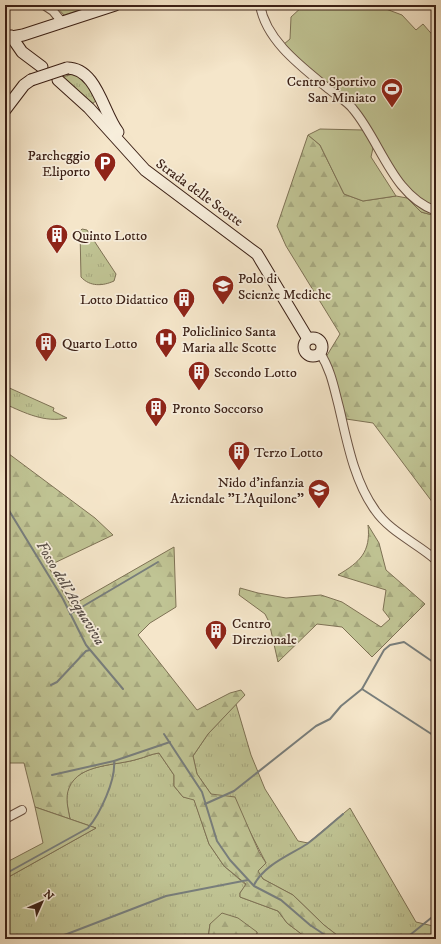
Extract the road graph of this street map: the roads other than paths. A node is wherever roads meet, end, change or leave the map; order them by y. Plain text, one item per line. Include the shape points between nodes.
1 (44, 5) edge
2 (115, 5) edge
3 (260, 5) edge
4 (62, 22) junction
5 (23, 35) junction
6 (8, 36) edge
7 (58, 80) dead end
8 (101, 102) junction
9 (5, 110) edge
10 (96, 115) junction
11 (133, 158) junction
12 (436, 211) edge
13 (320, 353) joint
14 (436, 560) edge
15 (22, 810) dead end
16 (5, 818) edge

1 - 4 street
2 - 4 street
3 - 12 street via 273,37 315,77 351,106 404,188 417,200
4 - 5 street
5 - 6 street
5 - 6 street via 26,48 42,67 22,52
7 - 10 street, Strada delle Scotte
8 - 9 street, bridge via 88,77 76,69 67,68 31,80 24,85
8 - 10 street via 100,114
8 - 11 street via 115,128 130,147
10 - 11 street, Strada delle Scotte
11 - 13 street, Strada delle Scotte via 151,176 258,254 308,339 314,338 321,342
13 - 14 street, Strada delle Scotte via 329,371 350,450 370,502 390,526
15 - 16 street

